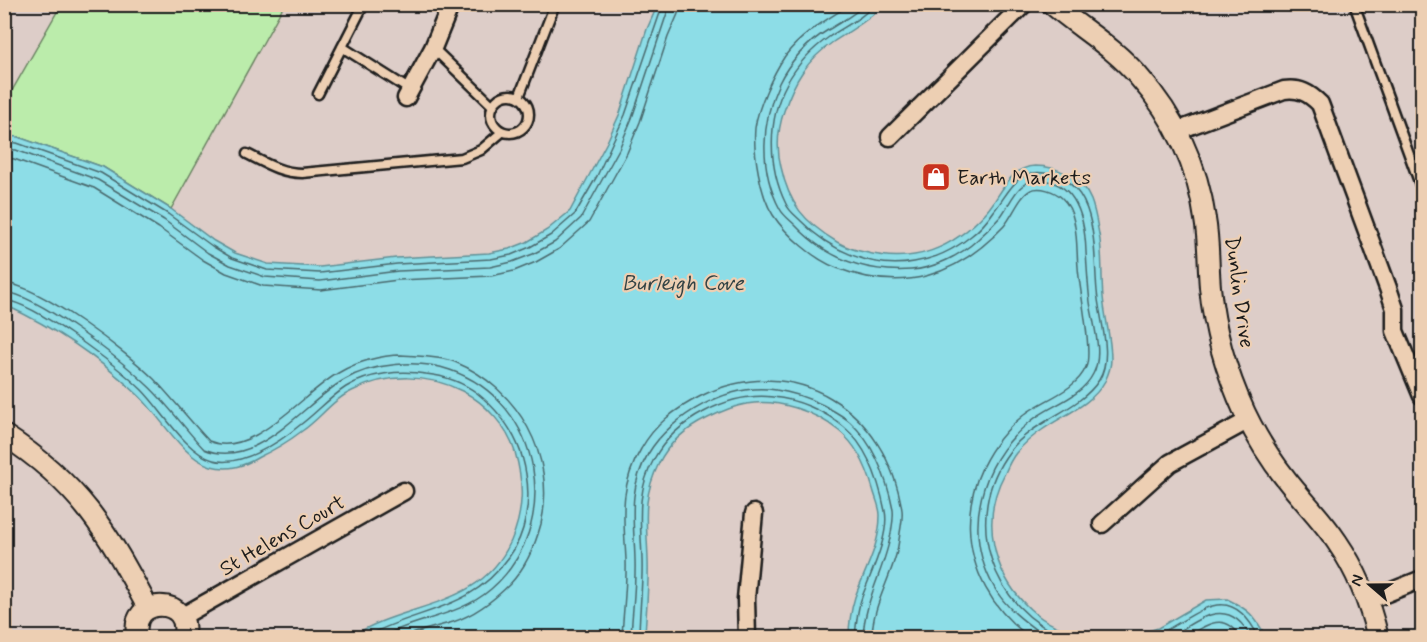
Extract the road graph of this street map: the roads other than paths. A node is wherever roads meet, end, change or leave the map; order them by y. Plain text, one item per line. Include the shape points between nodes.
1 (364, 4) edge
2 (451, 4) edge
3 (555, 4) edge
4 (1024, 4) edge
5 (1052, 4) edge
6 (1354, 4) edge
7 (342, 47) junction
8 (433, 48) junction
9 (318, 94) dead end
10 (408, 94) joint
11 (519, 97) junction
12 (493, 106) junction
13 (1177, 131) junction
14 (502, 132) junction
15 (890, 137) dead end
16 (247, 154) dead end
17 (1422, 190) edge
18 (1422, 396) edge
19 (1249, 420) junction
20 (4, 435) edge
21 (404, 491) dead end
22 (754, 513) dead end
23 (1102, 524) dead end
24 (1422, 579) edge
25 (1367, 601) junction
26 (148, 608) junction
27 (181, 617) junction
28 (138, 638) edge
29 (183, 638) edge
30 (747, 638) edge
31 (1378, 638) edge

1 - 7 lane
2 - 8 street
3 - 11 lane
4 - 15 street
5 - 13 street, Dunlin Drive via 1120,57 1154,95
6 - 17 lane
7 - 9 lane
7 - 10 lane
8 - 10 street
8 - 12 lane
11 - 12 lane via 507,95
11 - 14 lane via 529,113 526,126 515,133
12 - 14 lane via 493,124
13 - 18 street via 1284,90 1303,91 1320,104 1395,309 1395,331
13 - 19 street, Dunlin Drive via 1202,201 1210,288 1221,345
14 - 16 lane via 481,150 462,158 302,173 277,170
19 - 23 street via 1170,463
19 - 25 street, Dunlin Drive via 1285,478 1337,542
20 - 26 street via 43,462 80,498 111,541
21 - 27 street, St Helens Court
22 - 30 street via 746,599
24 - 25 street
25 - 31 street, Dunlin Drive
26 - 27 street via 170,607
26 - 28 street via 138,619
27 - 29 street

